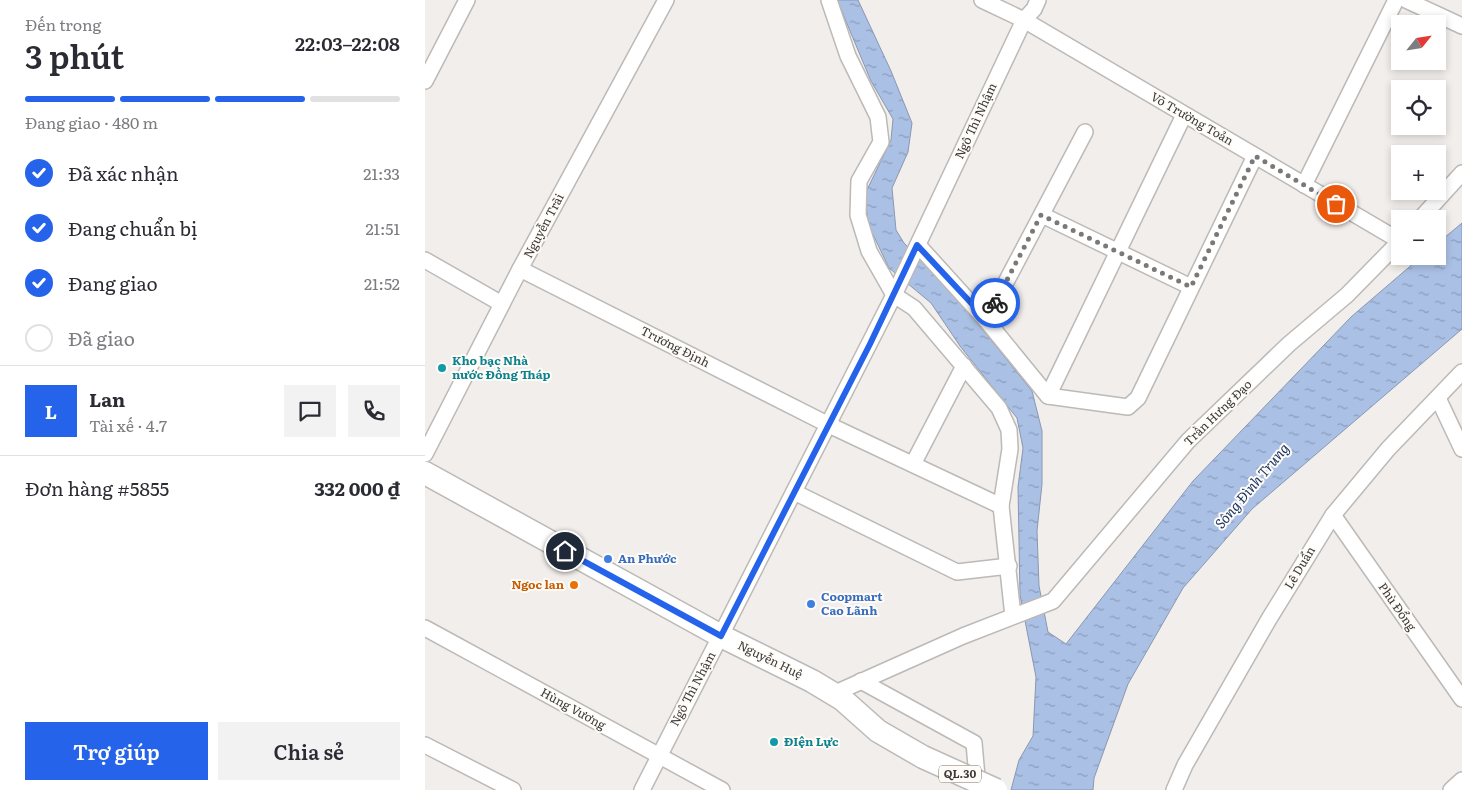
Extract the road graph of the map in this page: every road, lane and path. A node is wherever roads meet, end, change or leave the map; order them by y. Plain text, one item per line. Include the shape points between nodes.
1 (467, 0) edge
2 (666, 0) edge
3 (829, 0) edge
4 (982, 0) edge
5 (1038, 0) edge
6 (1396, 0) edge
7 (1406, 0) edge
8 (1024, 20) junction
9 (1462, 26) edge
10 (425, 81) edge
11 (1184, 115) junction
12 (1085, 132) dead end
13 (1255, 156) junction
14 (1462, 173) edge
15 (1304, 185) junction
16 (1428, 210) edge
17 (1041, 215) junction
18 (1391, 236) edge
19 (917, 245) junction
20 (1391, 250) edge
21 (1117, 252) junction
22 (425, 260) edge
23 (520, 269) junction
24 (1191, 287) junction
25 (894, 295) junction
26 (502, 304) junction
27 (987, 320) junction
28 (964, 366) junction
29 (1462, 372) edge
30 (1048, 396) junction
31 (1437, 398) junction
32 (829, 425) junction
33 (1460, 439) edge
34 (425, 454) edge
35 (913, 464) junction
36 (425, 473) edge
37 (794, 492) junction
38 (1001, 506) junction
39 (1333, 515) junction
40 (1009, 566) junction
41 (1013, 616) junction
42 (425, 628) edge
43 (721, 636) junction
44 (861, 681) junction
45 (833, 694) junction
46 (1462, 699) edge
47 (425, 745) edge
48 (658, 756) junction
49 (1462, 780) edge
50 (513, 790) edge
51 (642, 790) edge
52 (722, 790) edge
53 (979, 790) edge
54 (996, 790) edge
55 (1174, 790) edge
56 (1451, 790) edge

1 - 10 street
2 - 23 street, Nguyễn Trãi
3 - 25 street via 848,56 878,117 881,142 859,182 858,215 869,251
4 - 8 street, Võ Trường Toản
5 - 8 street, Ngô Thì Nhậm
6 - 15 street
7 - 9 street
8 - 11 street, Võ Trường Toản
8 - 19 street, Ngô Thì Nhậm
11 - 13 street, Võ Trường Toản
11 - 21 street
12 - 17 street
13 - 15 street, Võ Trường Toản
13 - 24 street
14 - 16 street
15 - 18 street, Võ Trường Toản
17 - 21 street
17 - 27 street
19 - 25 street, Ngô Thì Nhậm
19 - 27 street
20 - 41 street, Trần Hưng Đạo via 1347,295 1289,344 1188,441 1053,601
21 - 24 street
21 - 30 street
22 - 26 street
23 - 26 street, Nguyễn Trãi
23 - 32 street, Trương Định
24 - 30 street via 1138,398 1128,407
25 - 28 street via 914,308
25 - 32 street, Ngô Thì Nhậm
26 - 34 street, Nguyễn Trãi
27 - 30 street
28 - 35 street
28 - 38 street via 999,408 1009,430 1010,448
29 - 31 street, Lê Duẩn
31 - 33 street
31 - 39 street, Lê Duẩn
32 - 35 street, Trương Định
32 - 37 street, Ngô Thì Nhậm
35 - 38 street, Trương Định
36 - 43 highway, Nguyễn Huệ / QL.30
37 - 40 street via 957,572
37 - 43 street, Ngô Thì Nhậm
38 - 40 street
39 - 46 street, Phù Đổng
39 - 55 street, Lê Duẩn via 1269,619 1185,765
40 - 41 street
41 - 44 street
42 - 48 street, Hùng Vương
43 - 45 highway, Nguyễn Huệ / QL.30
43 - 48 street, Ngô Thì Nhậm
44 - 45 street
44 - 53 street via 974,744
45 - 54 highway, Nguyễn Huệ / QL.30, bridge via 878,731 923,757
47 - 50 street
48 - 51 street, Ngô Thì Nhậm
48 - 52 street, Hùng Vương
49 - 56 street

